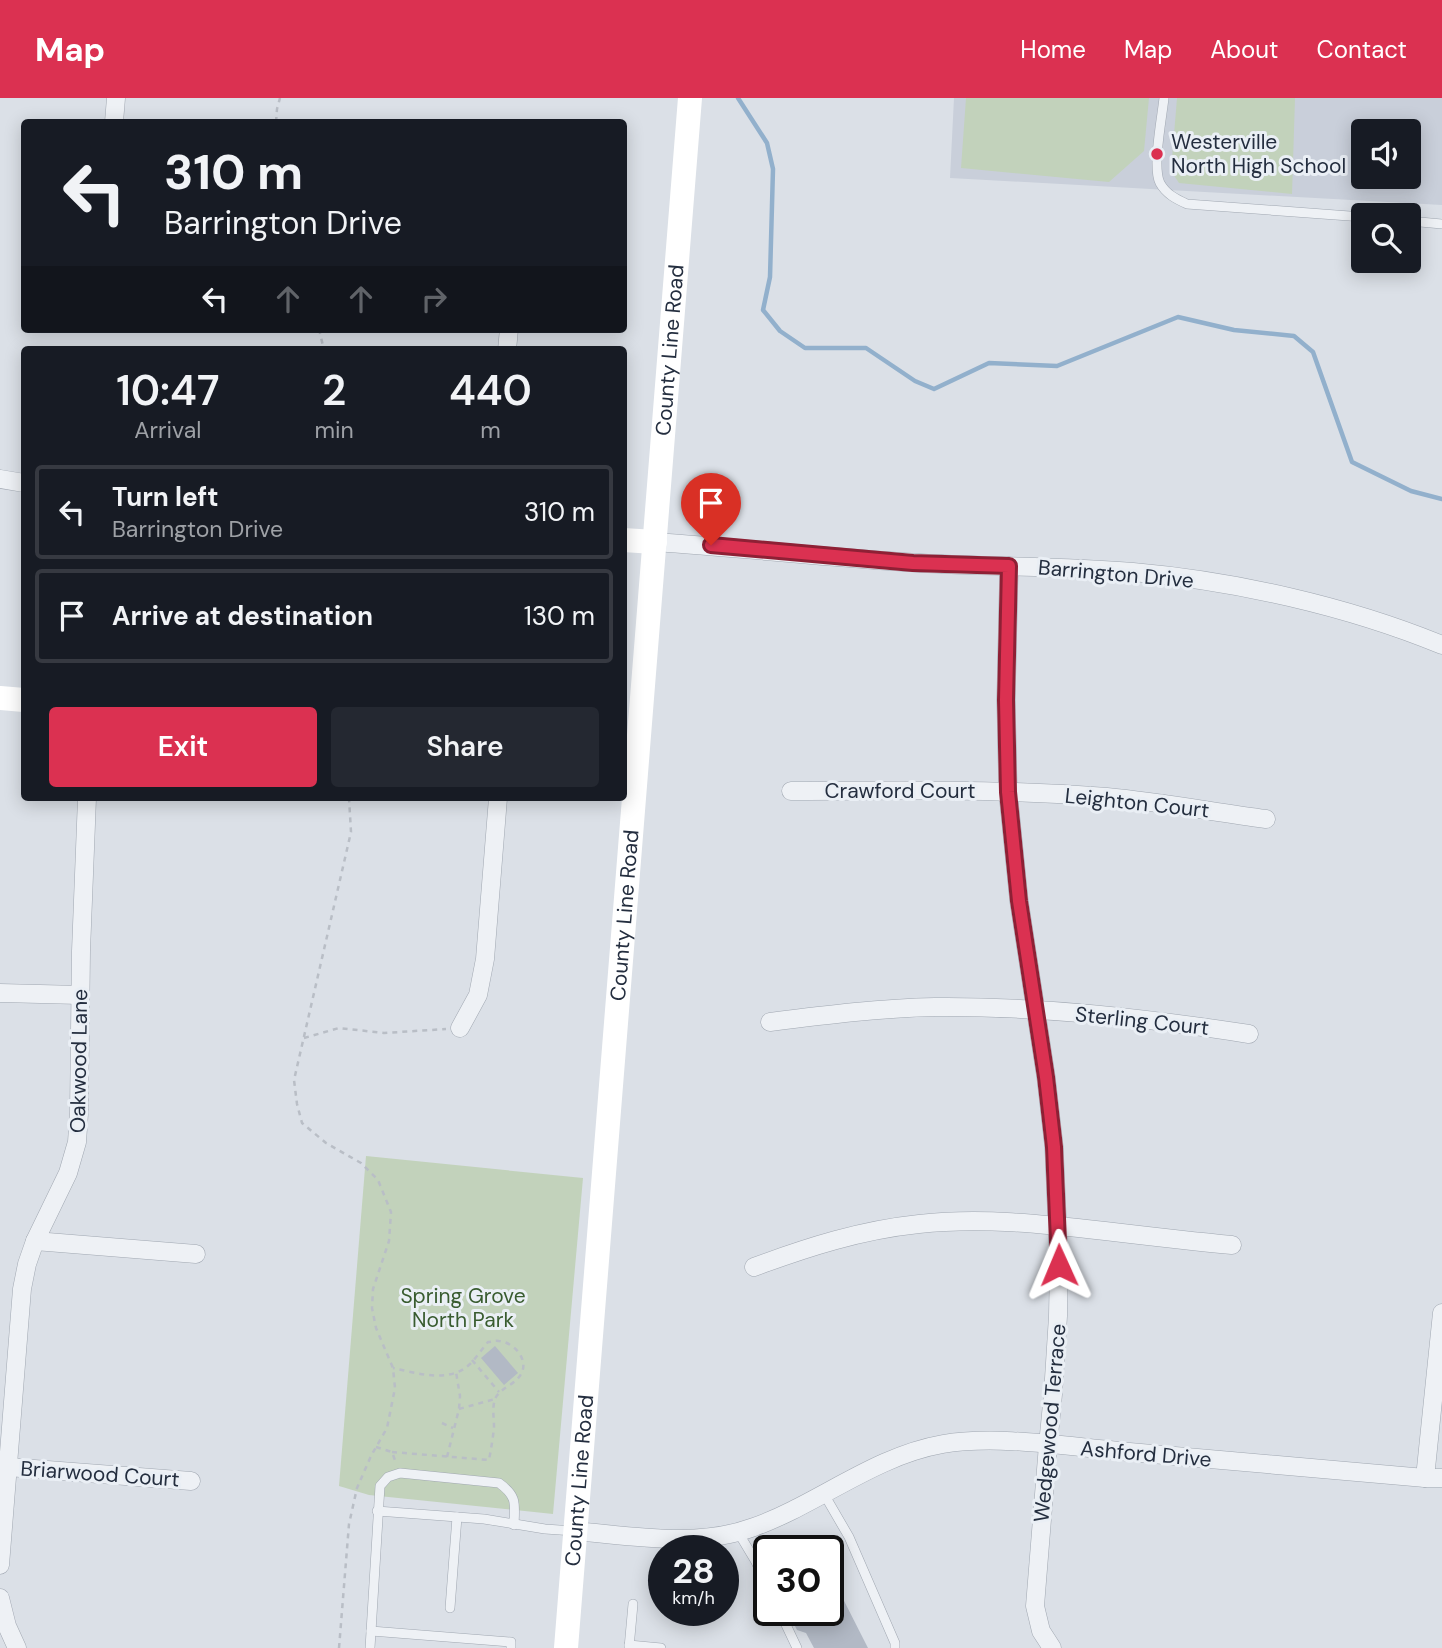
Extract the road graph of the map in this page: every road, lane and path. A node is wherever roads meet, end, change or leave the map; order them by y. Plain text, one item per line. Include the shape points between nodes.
1 (116, 98) edge
2 (280, 98) edge
3 (691, 98) edge
4 (1164, 98) edge
5 (114, 119) edge
6 (276, 119) edge
7 (1351, 216) edge
8 (1421, 222) edge
9 (1442, 224) edge
10 (0, 479) edge
11 (21, 482) edge
12 (627, 540) edge
13 (655, 542) junction
14 (1009, 566) junction
15 (1442, 645) edge
16 (0, 698) edge
17 (21, 700) edge
18 (791, 791) dead end
19 (1008, 792) junction
20 (87, 801) edge
21 (349, 801) edge
22 (498, 801) edge
23 (1266, 819) dead end
24 (0, 993) edge
25 (80, 995) junction
26 (1035, 1011) junction
27 (770, 1021) dead end
28 (460, 1028) joint
29 (1249, 1034) dead end
30 (304, 1038) junction
31 (1058, 1225) junction
32 (35, 1241) junction
33 (1232, 1245) dead end
34 (196, 1254) dead end
35 (754, 1267) dead end
36 (1442, 1313) edge
37 (472, 1360) junction
38 (393, 1368) junction
39 (456, 1373) junction
40 (499, 1392) junction
41 (495, 1399) junction
42 (459, 1409) junction
43 (442, 1423) dead end
44 (453, 1428) junction
45 (1048, 1445) junction
46 (376, 1447) junction
47 (392, 1452) junction
48 (447, 1457) junction
49 (8, 1467) junction
50 (400, 1472) junction
51 (1433, 1478) edge
52 (191, 1481) dead end
53 (824, 1494) junction
54 (377, 1511) junction
55 (457, 1517) junction
56 (514, 1525) junction
57 (575, 1531) junction
58 (738, 1532) junction
59 (753, 1557) edge
60 (0, 1565) edge
61 (0, 1598) edge
62 (633, 1604) dead end
63 (450, 1608) dead end
64 (787, 1626) edge
65 (370, 1630) junction
66 (629, 1646) edge
67 (17, 1648) edge
68 (339, 1648) edge
69 (370, 1648) edge
70 (511, 1648) edge
71 (566, 1648) edge
72 (661, 1648) edge
73 (797, 1648) edge
74 (895, 1648) edge
75 (1052, 1648) edge

1 - 5 street
2 - 6 path
3 - 13 main road, County Line Road
4 - 7 lane via 1157,167 1158,180 1171,196 1187,204
8 - 9 lane
10 - 11 street
12 - 13 main road
13 - 14 street, Barrington Drive via 913,563
13 - 57 main road, County Line Road
14 - 15 street, Barrington Drive via 1133,572 1211,582 1335,609
14 - 19 street, Wedgewood Terrace
16 - 17 main road
18 - 19 street, Crawford Court
19 - 23 street, Leighton Court via 1109,798
19 - 26 street, Wedgewood Terrace
20 - 25 street, Oakwood Lane
21 - 30 path via 351,832
22 - 28 street via 485,959 478,995
24 - 25 street
25 - 32 street, Oakwood Lane via 77,1142 68,1173
26 - 27 street, Sterling Court via 935,1007
26 - 29 street, Sterling Court via 1110,1015
26 - 31 street, Wedgewood Terrace via 1053,1135
28 - 30 path via 384,1033 339,1028
30 - 38 path via 294,1080 302,1123 378,1180 391,1212 389,1241 373,1289 372,1308
31 - 33 street
31 - 35 street via 920,1224 846,1236
31 - 45 street, Wedgewood Terrace via 1058,1317
32 - 34 street
32 - 49 street, Oakwood Lane via 22,1289
36 - 51 street
37 - 39 path
37 - 40 path
37 - 40 path via 488,1342 499,1341 517,1350 522,1372
38 - 39 path via 434,1376
38 - 46 path via 392,1409
39 - 42 path
40 - 41 path
41 - 42 path
41 - 48 path via 489,1460
42 - 44 path
43 - 44 path
44 - 48 path
45 - 51 street, Ashford Drive
45 - 53 street, Ashford Drive via 944,1444 913,1452
45 - 75 street, Wedgewood Terrace via 1035,1606 1041,1631
46 - 47 path
46 - 68 path via 357,1488 349,1524
47 - 48 path
47 - 50 path
49 - 52 street, Briarwood Court
49 - 60 street, Oakwood Lane
50 - 54 lane via 380,1486
50 - 56 lane via 499,1483 511,1492
53 - 58 street, Ashford Drive
53 - 74 lane via 849,1537
54 - 55 lane
54 - 65 lane
55 - 56 lane
55 - 63 lane
56 - 57 lane
57 - 58 street, Ashford Drive via 684,1540
57 - 71 main road, County Line Road
58 - 59 lane
61 - 67 street
62 - 66 lane
64 - 73 lane
65 - 69 lane
65 - 70 lane via 511,1642
66 - 72 lane

